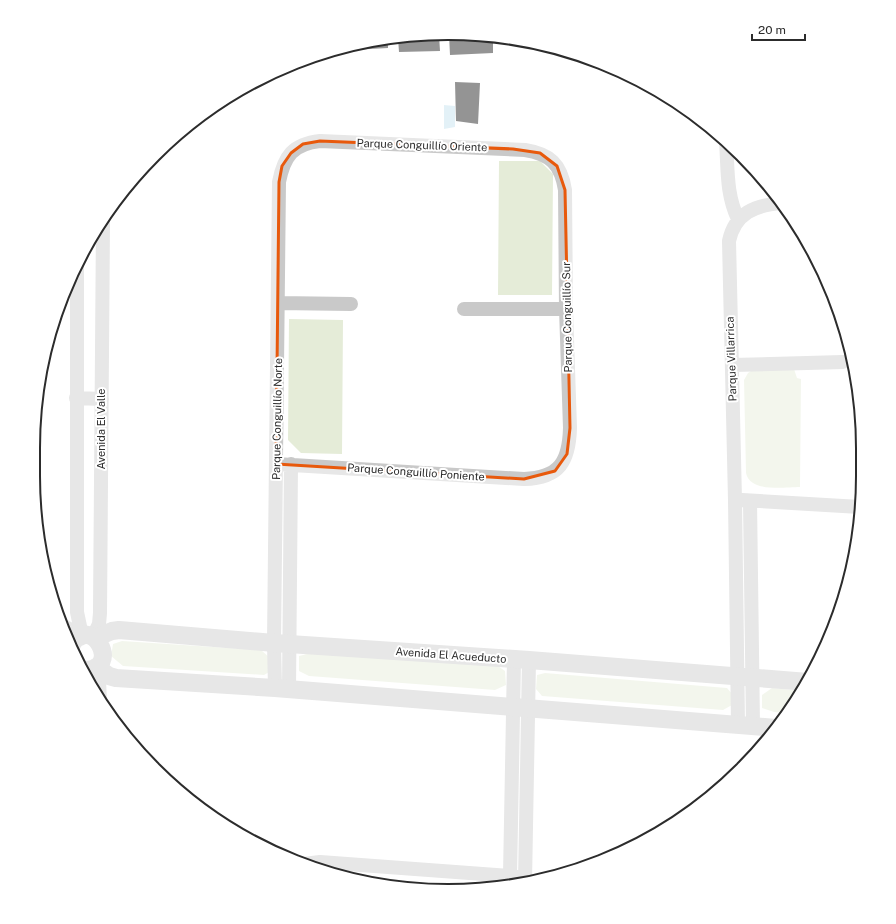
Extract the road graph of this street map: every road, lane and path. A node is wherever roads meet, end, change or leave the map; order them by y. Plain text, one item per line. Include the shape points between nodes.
1 (726, 150) edge
2 (291, 153) joint
3 (553, 161) joint
4 (775, 204) edge
5 (738, 220) junction
6 (102, 232) edge
7 (76, 281) edge
8 (278, 303) junction
9 (351, 304) dead end
10 (464, 309) dead end
11 (566, 309) junction
12 (843, 362) dead end
13 (732, 365) junction
14 (76, 398) junction
15 (102, 399) junction
16 (276, 464) junction
17 (291, 464) junction
18 (555, 471) joint
19 (735, 500) junction
20 (750, 501) junction
21 (855, 507) edge
22 (71, 633) edge
23 (84, 639) edge
24 (282, 644) junction
25 (521, 659) junction
26 (91, 668) edge
27 (745, 678) junction
28 (800, 681) edge
29 (99, 687) edge
30 (282, 689) junction
31 (521, 708) junction
32 (745, 725) junction
33 (769, 727) edge
34 (318, 862) edge
35 (510, 876) junction
36 (525, 877) edge
37 (517, 878) edge

1 - 5 street via 728,191
2 - 3 street, Parque Conguillío Oriente via 303,144 320,141 525,150 540,153
2 - 8 street, Parque Conguillío Norte via 282,166 279,182
3 - 11 street, Parque Conguillío Sur via 561,173 565,190
4 - 5 street via 758,207
5 - 13 street, Parque Villarrica via 731,233 728,248
6 - 15 street, Avenida El Valle
7 - 14 street
8 - 9 street
8 - 16 street, Parque Conguillío Norte
10 - 11 street
11 - 18 street, Parque Conguillío Sur via 570,440 567,454 561,466
12 - 13 street
13 - 19 street, Parque Villarrica
14 - 15 street
14 - 23 street via 77,612
15 - 23 street, Avenida El Valle via 100,618
16 - 17 street, Parque Conguillío Poniente
16 - 24 street, Parque Conguillío Norte
17 - 18 street, Parque Conguillío Poniente via 524,479 541,477
17 - 24 street, Parque Conguillío Norte
19 - 20 street
19 - 27 street, Parque Villarrica
20 - 21 street
20 - 27 street, Parque Villarrica
22 - 23 street
23 - 24 street, Avenida El Acueducto via 119,630
23 - 26 street via 101,644 103,652 101,660
24 - 25 street, Avenida El Acueducto
24 - 30 street, Parque Conguillío Norte
25 - 27 street, Avenida El Acueducto
25 - 31 street
26 - 29 street via 99,680
26 - 30 street via 116,678
27 - 28 street, Avenida El Acueducto
27 - 32 street, Parque Villarrica
30 - 31 street
31 - 32 street
31 - 35 street
31 - 36 street
32 - 33 street
34 - 35 street
35 - 37 street

